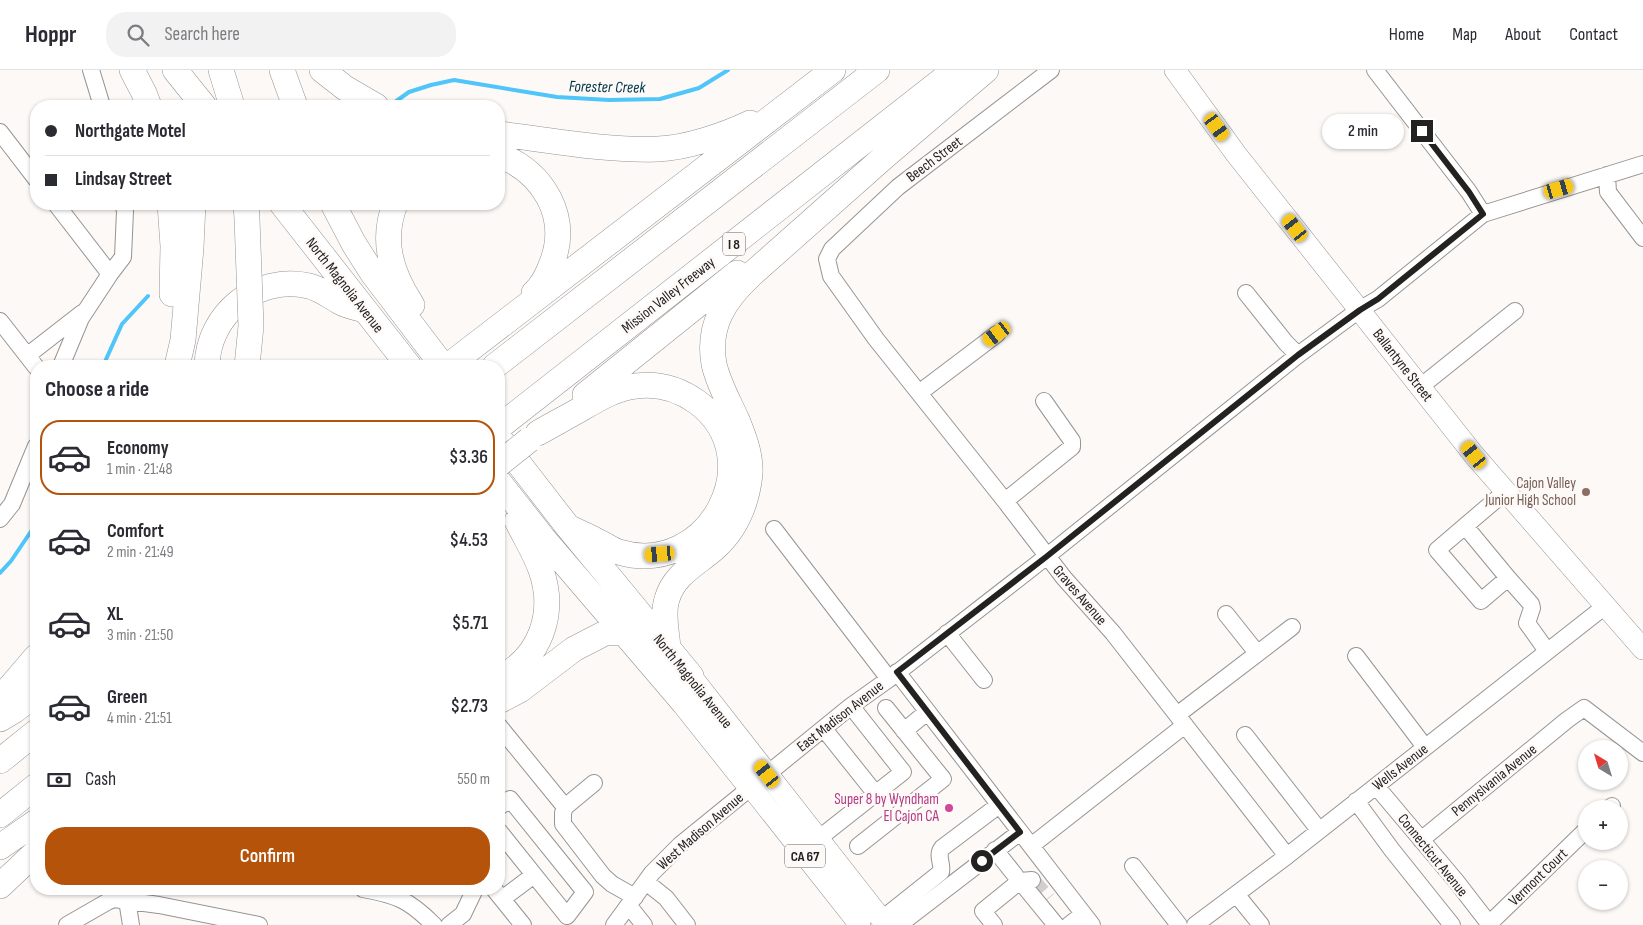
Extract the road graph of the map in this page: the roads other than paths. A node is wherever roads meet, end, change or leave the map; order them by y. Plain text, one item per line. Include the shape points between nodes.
1 (91, 70) edge
2 (132, 70) edge
3 (175, 70) edge
4 (186, 70) edge
5 (221, 70) edge
6 (282, 70) edge
7 (322, 70) edge
8 (877, 70) edge
9 (955, 70) edge
10 (986, 70) edge
11 (1051, 70) edge
12 (1175, 70) edge
13 (1375, 70) edge
14 (827, 75) edge
15 (100, 100) edge
16 (147, 100) edge
17 (180, 100) edge
18 (199, 100) edge
19 (207, 100) edge
20 (230, 100) edge
21 (293, 100) edge
22 (366, 100) edge
23 (0, 132) edge
24 (505, 135) edge
25 (884, 157) junction
26 (505, 158) edge
27 (1643, 164) edge
28 (30, 171) edge
29 (1607, 175) junction
30 (61, 210) edge
31 (125, 210) edge
32 (170, 210) edge
33 (193, 210) edge
34 (247, 210) edge
35 (287, 210) edge
36 (336, 210) edge
37 (393, 210) edge
38 (1483, 214) junction
39 (1637, 219) edge
40 (1643, 238) edge
41 (827, 259) joint
42 (110, 274) junction
43 (1246, 293) dead end
44 (86, 310) junction
45 (365, 310) junction
46 (1360, 310) junction
47 (1515, 311) dead end
48 (0, 321) edge
49 (491, 332) junction
50 (997, 334) dead end
51 (419, 337) junction
52 (1298, 355) junction
53 (30, 360) edge
54 (34, 360) edge
55 (64, 360) edge
56 (172, 360) edge
57 (178, 360) edge
58 (208, 360) edge
59 (247, 360) edge
60 (403, 360) edge
61 (448, 360) edge
62 (454, 360) edge
63 (503, 360) edge
64 (1420, 387) junction
65 (919, 393) junction
66 (1044, 401) dead end
67 (506, 422) edge
68 (533, 436) junction
69 (505, 446) edge
70 (505, 459) edge
71 (30, 460) edge
72 (505, 489) edge
73 (1506, 492) junction
74 (505, 495) edge
75 (1005, 501) junction
76 (0, 519) edge
77 (1465, 526) junction
78 (568, 527) junction
79 (774, 529) dead end
80 (1046, 557) junction
81 (1508, 578) junction
82 (1604, 606) junction
83 (1226, 614) dead end
84 (1292, 627) dead end
85 (624, 632) junction
86 (947, 633) junction
87 (668, 648) junction
88 (1643, 649) edge
89 (1547, 651) junction
90 (1257, 653) junction
91 (1356, 656) dead end
92 (30, 664) edge
93 (505, 674) edge
94 (691, 676) joint
95 (893, 676) junction
96 (984, 680) dead end
97 (0, 698) edge
98 (505, 698) edge
99 (30, 699) edge
100 (851, 706) junction
101 (886, 708) dead end
102 (927, 712) junction
103 (0, 720) edge
104 (1181, 720) junction
105 (824, 729) junction
106 (904, 730) junction
107 (505, 733) edge
108 (1245, 735) dead end
109 (30, 737) edge
110 (1425, 747) junction
111 (1643, 753) edge
112 (0, 761) edge
113 (759, 780) junction
114 (594, 783) dead end
115 (1376, 786) junction
116 (30, 791) edge
117 (875, 793) junction
118 (1356, 801) junction
119 (505, 803) edge
120 (999, 805) junction
121 (565, 807) junction
122 (0, 814) edge
123 (30, 826) edge
124 (1319, 830) junction
125 (1020, 832) junction
126 (1578, 838) edge
127 (505, 839) edge
128 (818, 839) junction
129 (1421, 840) junction
130 (1031, 846) junction
131 (0, 847) edge
132 (995, 850) junction
133 (848, 853) junction
134 (1287, 856) junction
135 (30, 858) edge
136 (1133, 866) dead end
137 (534, 875) junction
138 (8, 879) edge
139 (1023, 879) junction
140 (646, 882) junction
141 (505, 890) edge
142 (1236, 894) junction
143 (394, 895) edge
144 (472, 895) edge
145 (499, 895) edge
146 (1048, 899) tunnel mouth
147 (127, 900) junction
148 (632, 902) junction
149 (1087, 919) edge
150 (889, 923) edge
151 (67, 925) edge
152 (130, 925) edge
153 (258, 925) edge
154 (434, 925) edge
155 (449, 925) edge
156 (523, 925) edge
157 (614, 925) edge
158 (644, 925) edge
159 (687, 925) edge
160 (860, 925) edge
161 (994, 925) edge
162 (1056, 925) edge
163 (1069, 925) edge
164 (1179, 925) edge
165 (1195, 925) edge
166 (1261, 925) edge
167 (1452, 925) edge
168 (1490, 925) edge

1 - 15 street
2 - 16 highway
3 - 17 highway
3 - 18 highway
4 - 19 highway
5 - 20 highway
6 - 21 highway
7 - 22 highway
8 - 63 highway
9 - 67 highway, Mission Valley Freeway / I 8
10 - 25 highway
11 - 41 street, Beech Street via 898,187 832,249
12 - 46 main road, Ballantyne Street via 1236,154
13 - 38 street
14 - 24 highway via 758,119 731,132 660,149 606,147
14 - 49 highway
23 - 28 street
25 - 68 highway
25 - 87 highway via 734,290 722,308 714,333 714,364 746,440 749,482 742,511 726,537 680,575 671,588 665,612
26 - 49 highway via 525,169 544,189 552,204 558,238 555,256 539,289
27 - 29 street, East Madison Avenue
29 - 38 street, East Madison Avenue
29 - 39 street via 1608,192
30 - 42 street
31 - 42 street via 123,257
32 - 56 highway
33 - 57 highway via 192,248
34 - 59 highway, bridge via 250,326
35 - 45 highway, North Magnolia Avenue
36 - 51 highway, North Magnolia Avenue via 368,266
37 - 51 highway via 388,238 390,260 414,308
38 - 46 street, East Madison Avenue
39 - 40 street
41 - 65 street, Graves Avenue via 831,276
42 - 44 street
43 - 52 street
44 - 54 street
44 - 55 street
45 - 58 highway via 309,286 284,284 257,290 225,315 210,341
45 - 60 highway, North Magnolia Avenue
46 - 52 street, East Madison Avenue
46 - 64 main road, Ballantyne Street
47 - 64 street
48 - 53 street
49 - 62 highway
50 - 65 street
51 - 61 highway, North Magnolia Avenue
52 - 80 street, East Madison Avenue
64 - 73 main road, Ballantyne Street
65 - 75 street, Graves Avenue
66 - 75 street via 1072,441 1072,447
68 - 70 highway, bridge
68 - 78 highway via 620,389 651,385 681,391 702,406 726,440 730,468 721,510 688,543 660,554 632,554 611,549
69 - 78 highway, North Magnolia Avenue
71 - 76 street via 12,504
72 - 85 highway, North Magnolia Avenue
73 - 77 street
73 - 82 main road, Ballantyne Street
74 - 93 highway via 540,569 547,596 541,636 530,655
75 - 80 street, Graves Avenue
77 - 81 street
77 - 81 street via 1437,550 1481,601
78 - 87 highway, North Magnolia Avenue
79 - 95 street
80 - 86 street, East Madison Avenue
80 - 104 street, Graves Avenue via 1113,633
81 - 89 street via 1531,604 1527,623
82 - 88 main road, Ballantyne Street
82 - 89 street, Wells Avenue
83 - 90 street
84 - 90 street
85 - 98 highway via 605,633 574,649
85 - 113 highway, North Magnolia Avenue via 684,703
86 - 95 street, East Madison Avenue
86 - 96 street
87 - 94 highway, North Magnolia Avenue
89 - 110 street, Wells Avenue
90 - 104 street
91 - 110 street
92 - 97 highway
94 - 113 main road, North Magnolia Avenue
95 - 100 street, East Madison Avenue
95 - 102 street
99 - 103 highway
100 - 105 street, East Madison Avenue
100 - 117 street via 903,772
101 - 106 street
102 - 106 street
102 - 120 street
104 - 130 street
104 - 134 street, Graves Avenue
105 - 113 street, East Madison Avenue
105 - 117 street
106 - 133 street via 943,779
107 - 121 street
108 - 124 street
109 - 112 highway
110 - 115 street, Wells Avenue
111 - 129 street, Pennyslvania Avenue via 1584,708
113 - 128 main road, North Magnolia Avenue / CA 67
113 - 140 street, West Madison Avenue via 680,845
113 - 160 main road, North Magnolia Avenue / CA 67
114 - 121 street
115 - 118 street, Wells Avenue
115 - 129 street, Connecticut Avenue
116 - 122 highway
117 - 128 street
118 - 124 street, Wells Avenue
118 - 167 street
119 - 137 street via 510,799 585,892 567,916
120 - 125 street
120 - 150 street via 942,848 940,872
121 - 148 street via 562,824 607,880
123 - 131 highway
124 - 134 street, Wells Avenue
125 - 130 street
125 - 132 street
126 - 168 street, Vermont Court
127 - 137 street
128 - 133 main road, North Magnolia Avenue / CA 67
129 - 168 street, Connecticut Avenue
130 - 149 street
132 - 139 street
132 - 150 street
133 - 150 main road, North Magnolia Avenue / CA 67
134 - 142 street, Wells Avenue
135 - 138 highway
136 - 164 street
137 - 141 street
139 - 161 street via 982,911
139 - 162 street
140 - 148 street, West Madison Avenue
140 - 159 street via 666,898
142 - 165 street, Wells Avenue
142 - 166 street
143 - 154 street
144 - 155 street via 463,914
145 - 156 street
146 - 162 street via 1057,911
147 - 151 street via 114,899
147 - 152 street
147 - 153 street
148 - 157 street, West Madison Avenue
148 - 158 street
149 - 163 street

